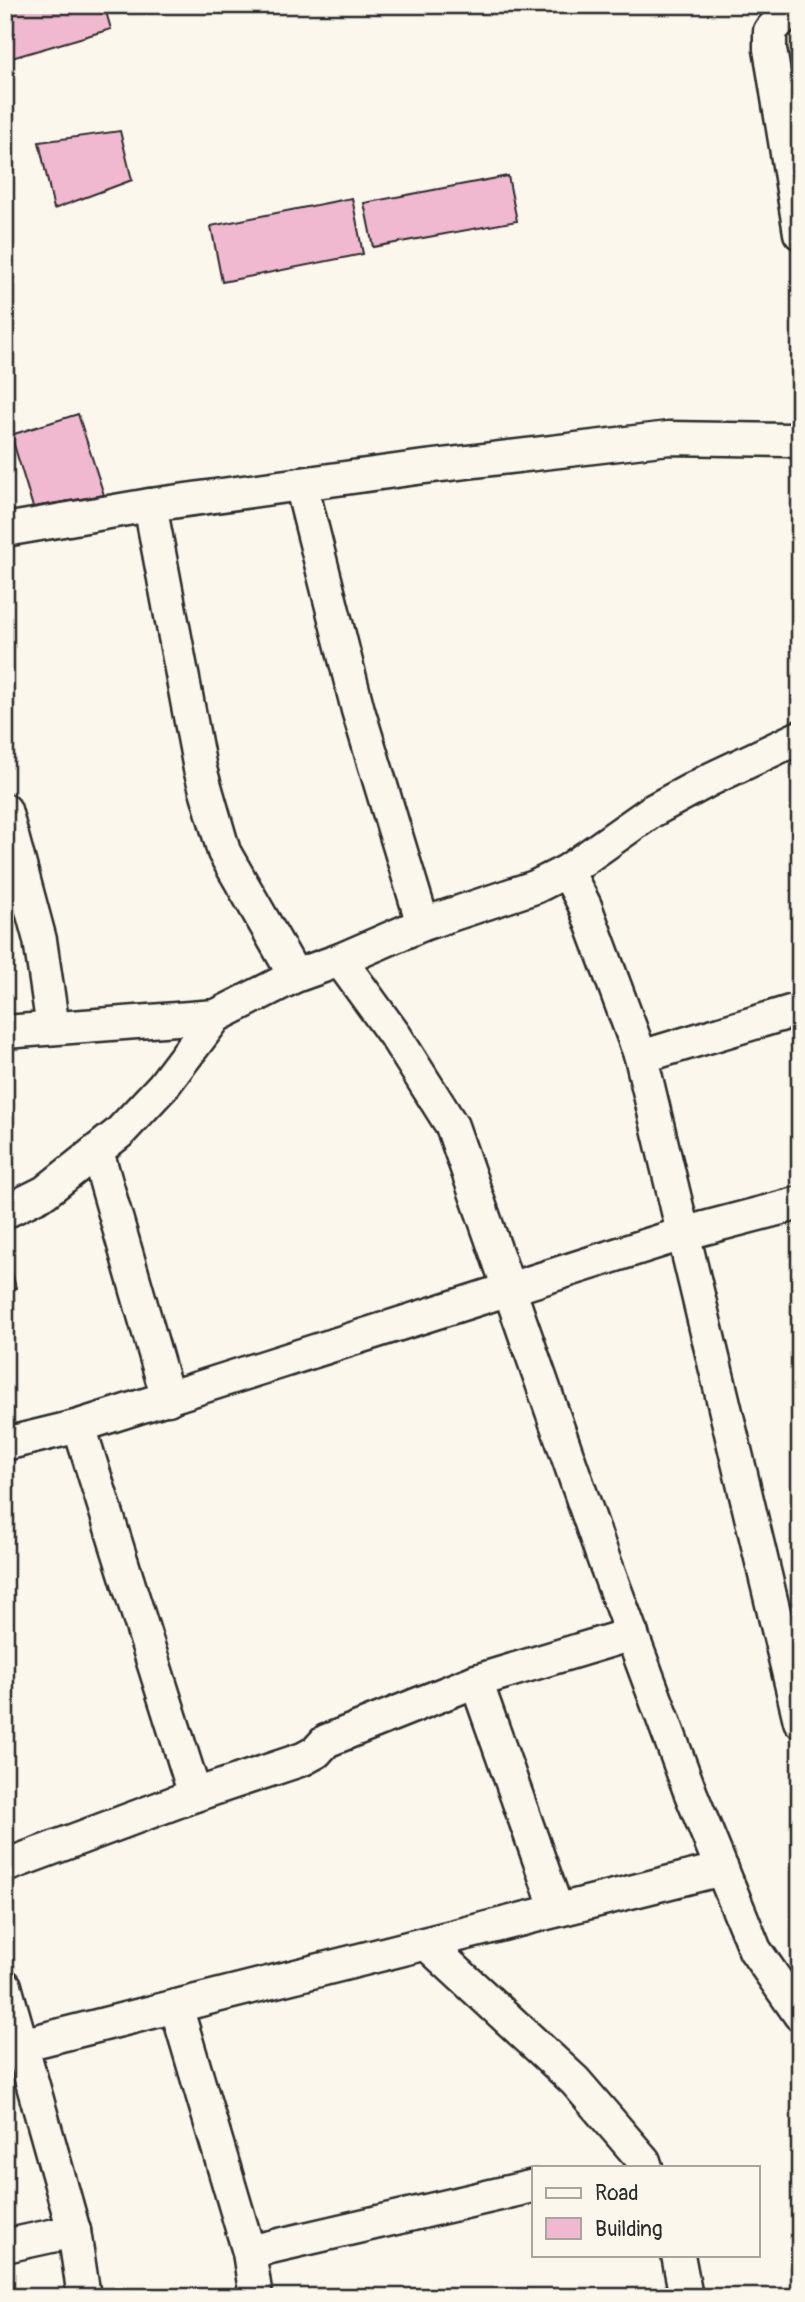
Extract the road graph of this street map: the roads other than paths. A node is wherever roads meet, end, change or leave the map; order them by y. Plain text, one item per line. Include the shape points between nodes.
1 (800, 10) edge
2 (800, 233) edge
3 (800, 443) edge
4 (301, 485) junction
5 (150, 505) junction
6 (5, 530) edge
7 (800, 737) edge
8 (5, 810) edge
9 (567, 871) junction
10 (423, 924) junction
11 (340, 960) junction
12 (295, 976) junction
13 (800, 1009) edge
14 (216, 1016) junction
15 (53, 1028) junction
16 (5, 1032) edge
17 (641, 1057) junction
18 (97, 1152) junction
19 (800, 1203) edge
20 (5, 1212) edge
21 (682, 1234) junction
22 (509, 1291) junction
23 (168, 1399) junction
24 (79, 1426) junction
25 (5, 1444) edge
26 (632, 1634) junction
27 (476, 1681) junction
28 (800, 1721) edge
29 (195, 1796) junction
30 (5, 1866) edge
31 (722, 1869) junction
32 (557, 1910) junction
33 (427, 1944) junction
34 (5, 1986) edge
35 (176, 2006) junction
36 (800, 2015) edge
37 (13, 2046) edge
38 (635, 2165) edge
39 (532, 2186) edge
40 (74, 2231) junction
41 (5, 2246) edge
42 (249, 2252) junction
43 (678, 2256) edge
44 (84, 2297) edge
45 (256, 2297) edge
46 (686, 2297) edge

1 - 2 street via 788,12 770,30 770,49
3 - 4 street via 669,438
4 - 5 street
4 - 10 street via 358,710
5 - 6 street
5 - 12 street via 200,769 224,852
7 - 9 street via 652,811
8 - 15 street via 40,940
9 - 10 street via 535,887
9 - 17 street via 585,906
10 - 11 street
11 - 12 street
11 - 22 street via 452,1126
12 - 14 street
13 - 17 street
14 - 15 street
14 - 18 street via 163,1086
15 - 16 street
17 - 21 street
18 - 20 street via 45,1192
18 - 23 street
19 - 21 street
21 - 22 street
21 - 28 street
22 - 23 street
22 - 26 street
23 - 24 street
24 - 25 street
24 - 29 street
26 - 27 street
26 - 31 street
27 - 29 street via 326,1741 303,1759
27 - 32 street
29 - 30 street
31 - 32 street
31 - 36 street via 755,1950
32 - 33 street
33 - 35 street
33 - 38 street via 575,2081
34 - 37 street
35 - 37 street
35 - 42 street
37 - 40 street
39 - 42 street
40 - 41 street
40 - 44 street
42 - 45 street
43 - 46 street

